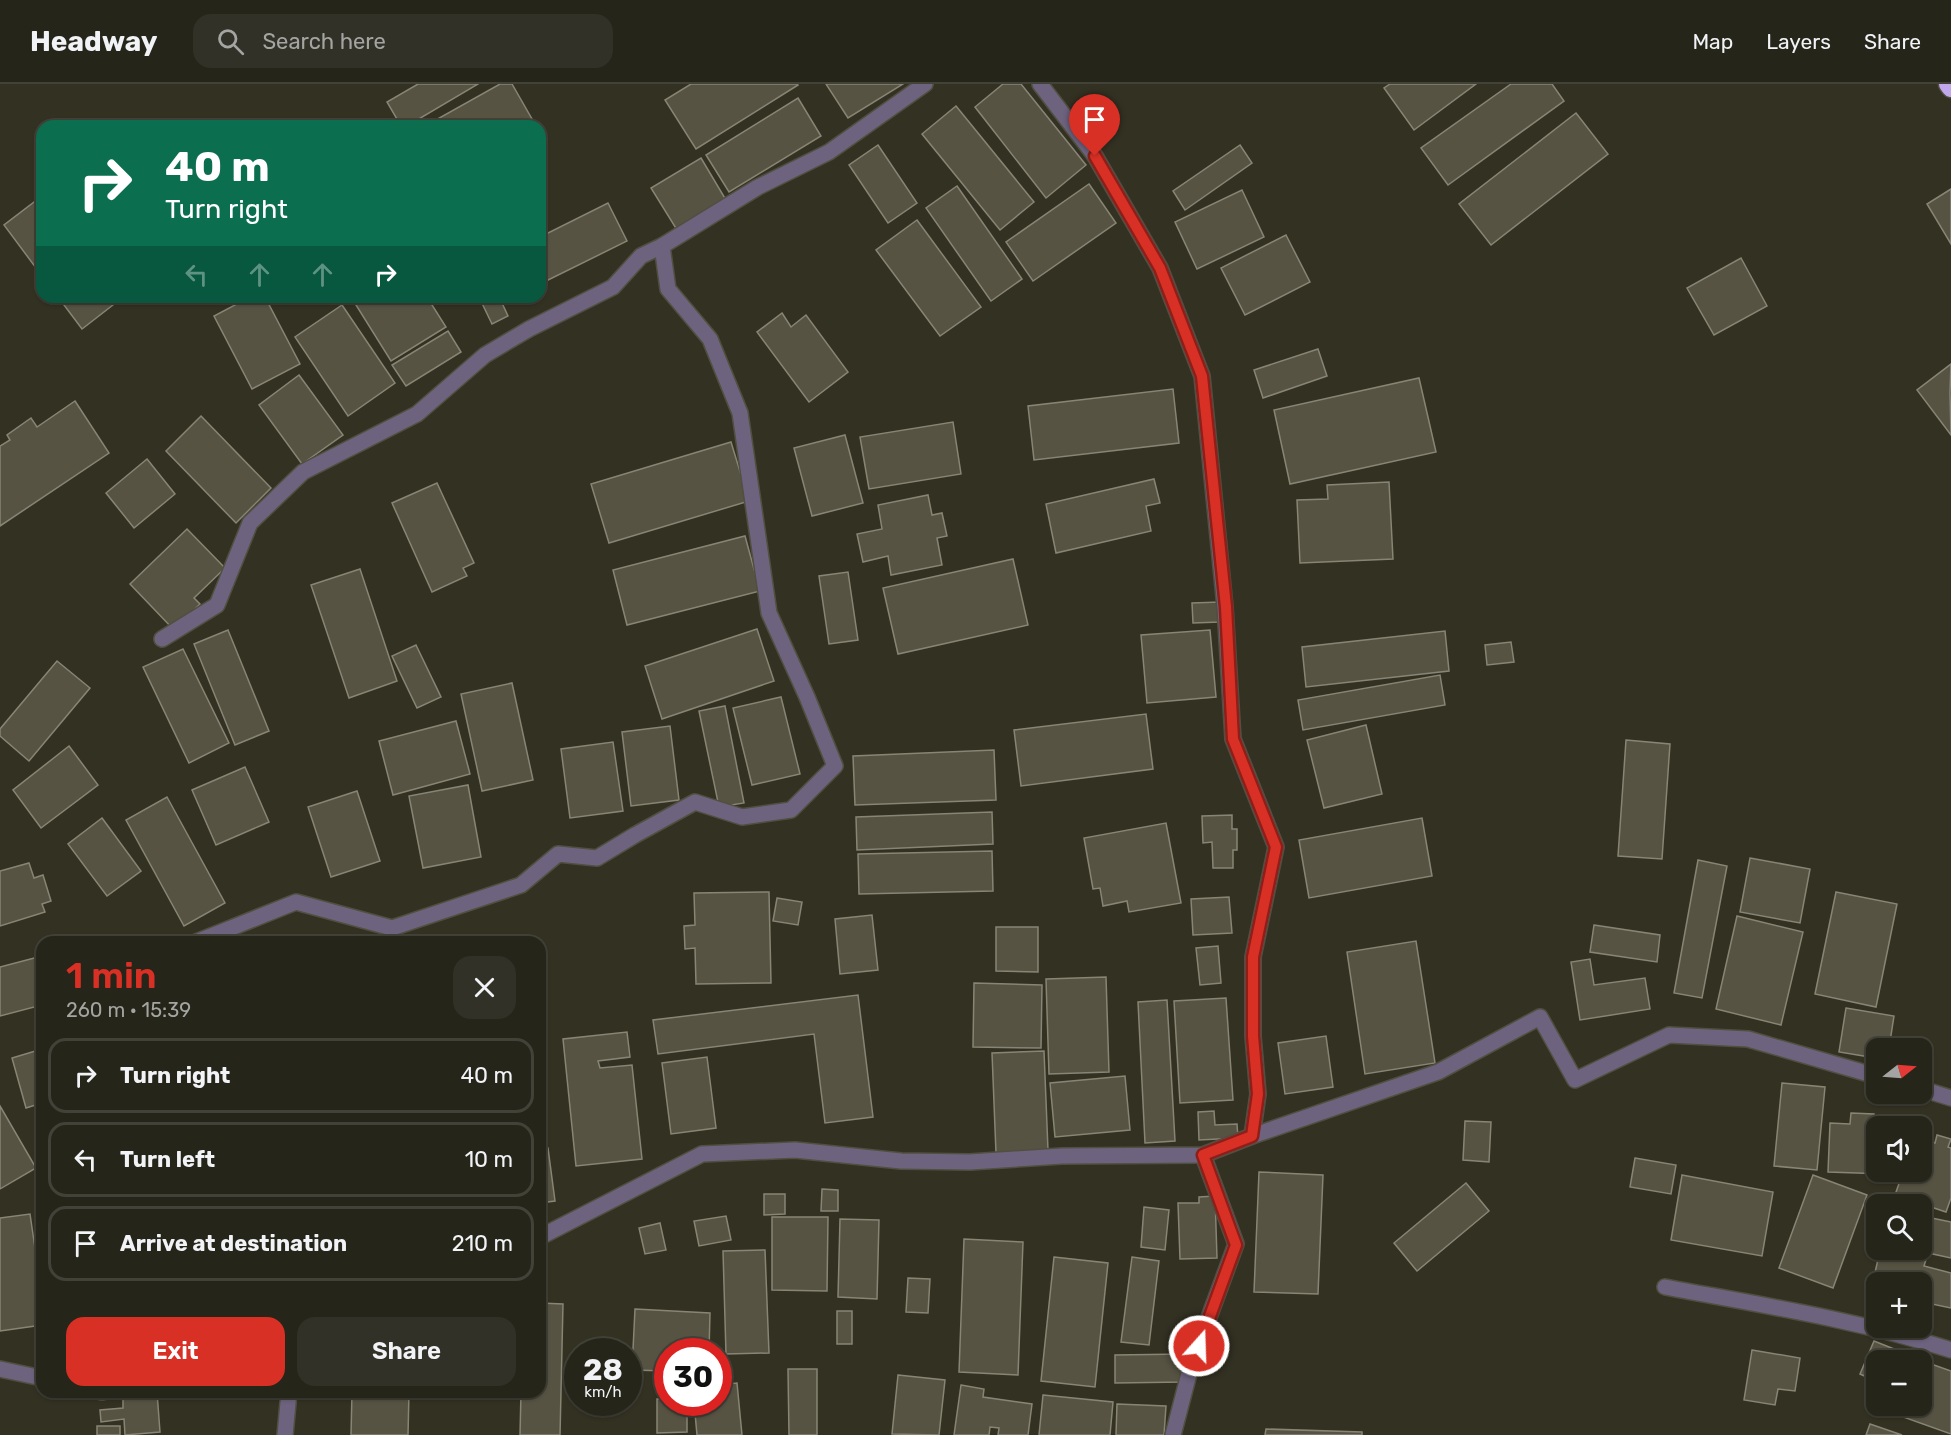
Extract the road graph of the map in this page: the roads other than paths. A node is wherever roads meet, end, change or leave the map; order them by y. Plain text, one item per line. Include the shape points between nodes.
1 (925, 84) edge
2 (1040, 84) edge
3 (1948, 84) edge
4 (1951, 88) edge
5 (662, 246) junction
6 (162, 639) dead end
7 (211, 936) edge
8 (1866, 1073) edge
9 (1932, 1092) edge
10 (1951, 1098) edge
11 (1252, 1136) junction
12 (1203, 1155) junction
13 (546, 1234) edge
14 (1665, 1287) dead end
15 (1951, 1350) edge
16 (0, 1369) edge
17 (36, 1377) edge
18 (288, 1398) edge
19 (285, 1435) edge
20 (1173, 1435) edge

1 - 5 street via 829,152 758,187
2 - 11 street via 1095,156 1160,268 1202,376 1226,607 1233,739 1276,847 1253,957 1258,1094
3 - 4 highway
5 - 6 street via 641,256 613,287 485,355 417,414 303,472 250,523 217,605
5 - 7 street via 668,289 710,339 740,413 769,613 835,766 791,810 742,817 695,802 597,858 558,854 521,885 392,928 296,902
8 - 11 street via 1748,1039 1669,1035 1575,1080 1540,1017 1438,1072
9 - 10 street
11 - 12 street
12 - 13 street via 1062,1156 970,1162 901,1161 795,1150 702,1154
12 - 20 street via 1236,1245 1191,1366
14 - 15 street via 1816,1315
16 - 17 street
18 - 19 street

